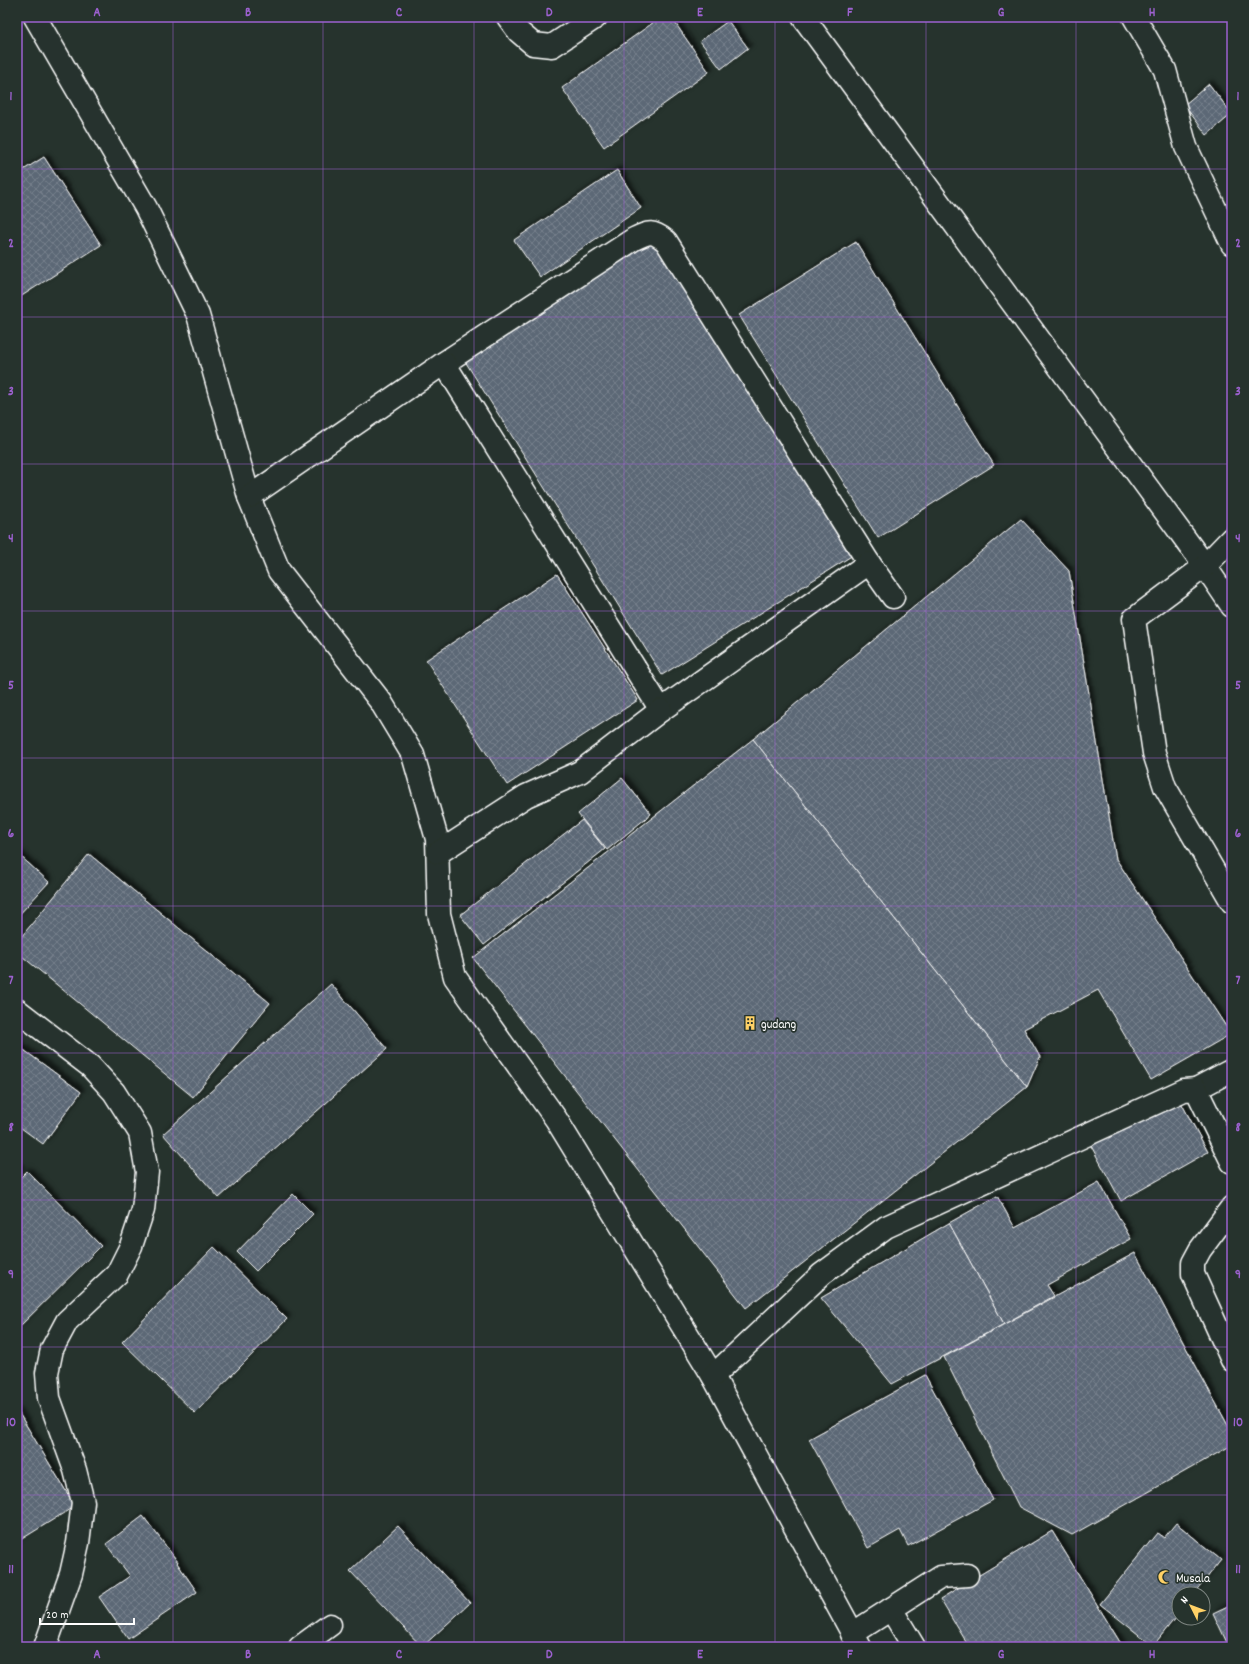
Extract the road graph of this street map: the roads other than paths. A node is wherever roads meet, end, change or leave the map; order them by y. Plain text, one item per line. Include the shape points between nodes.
1 (35, 17) edge
2 (508, 17) edge
3 (596, 17) edge
4 (803, 17) edge
5 (1134, 17) edge
6 (1232, 244) edge
7 (444, 363) junction
8 (249, 497) junction
9 (1232, 538) edge
10 (869, 563) junction
11 (1205, 566) junction
12 (893, 598) dead end
13 (1232, 606) edge
14 (660, 710) junction
15 (438, 853) junction
16 (1232, 902) edge
17 (17, 1010) edge
18 (1232, 1070) edge
19 (1196, 1089) junction
20 (1232, 1162) edge
21 (1232, 1207) edge
22 (1232, 1360) edge
23 (713, 1376) junction
24 (967, 1575) dead end
25 (891, 1609) junction
26 (330, 1625) dead end
27 (856, 1640) edge
28 (45, 1647) edge
29 (300, 1647) edge
30 (914, 1647) edge

1 - 8 lane via 146,208 198,315
2 - 3 lane via 518,32 533,44 552,46
4 - 11 lane
5 - 6 lane via 1165,70 1186,148
7 - 8 lane
7 - 10 lane via 634,239 649,233 656,234 666,241
7 - 14 lane
8 - 15 lane via 279,571 381,702 413,755 437,839
9 - 11 lane
10 - 12 lane
10 - 14 lane
11 - 13 lane
11 - 16 lane via 1134,619 1154,753 1165,786
14 - 15 lane via 580,772 526,796
15 - 23 lane via 439,914 455,977 556,1119
17 - 28 lane via 90,1066 114,1092 140,1133 147,1172 143,1210 131,1246 117,1274 67,1322 52,1349 47,1373 49,1398 75,1470 83,1502 71,1574
18 - 19 lane
19 - 20 lane
19 - 23 lane via 1172,1095 886,1227 822,1274
21 - 22 lane via 1200,1250 1193,1263 1193,1274
23 - 27 lane
24 - 25 lane via 941,1577
25 - 27 lane
25 - 30 lane
26 - 29 lane

